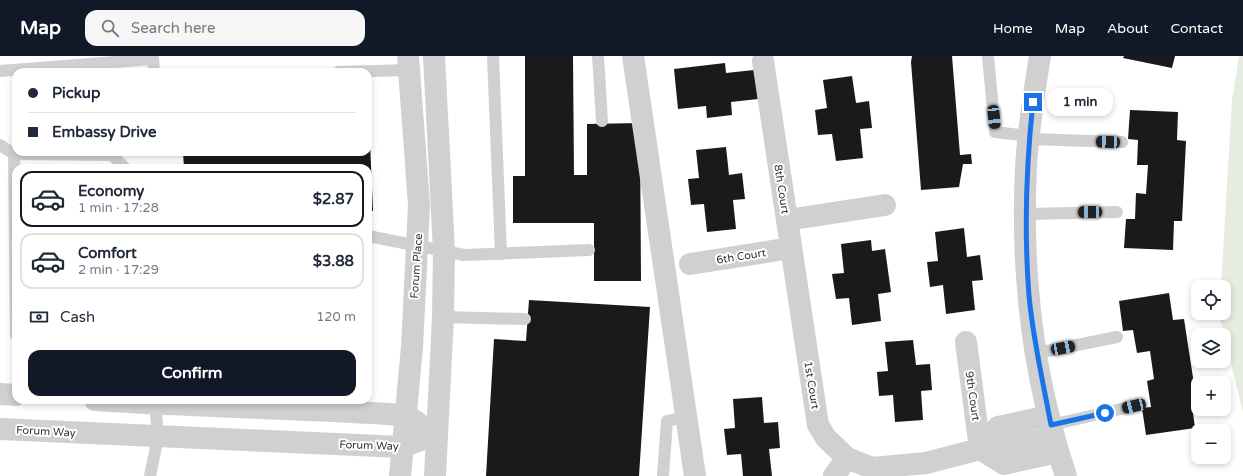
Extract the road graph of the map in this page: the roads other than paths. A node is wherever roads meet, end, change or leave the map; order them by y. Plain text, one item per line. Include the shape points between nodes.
1 (434, 56) edge
2 (493, 56) edge
3 (598, 56) edge
4 (633, 56) edge
5 (988, 56) edge
6 (1040, 56) edge
7 (153, 57) edge
8 (762, 61) dead end
9 (409, 63) edge
10 (33, 68) edge
11 (154, 68) edge
12 (370, 68) edge
13 (12, 70) edge
14 (0, 71) edge
15 (602, 121) dead end
16 (1029, 138) junction
17 (1122, 142) dead end
18 (0, 145) edge
19 (12, 153) edge
20 (113, 156) edge
21 (121, 164) edge
22 (885, 205) dead end
23 (1117, 212) dead end
24 (1026, 214) junction
25 (787, 220) junction
26 (372, 237) edge
27 (418, 245) junction
28 (791, 248) junction
29 (589, 250) dead end
30 (444, 251) junction
31 (501, 254) junction
32 (690, 264) dead end
33 (443, 317) junction
34 (525, 319) dead end
35 (1117, 337) dead end
36 (966, 342) dead end
37 (1037, 353) junction
38 (0, 394) edge
39 (12, 395) edge
40 (155, 404) edge
41 (232, 404) edge
42 (1134, 406) dead end
43 (405, 415) junction
44 (686, 417) junction
45 (0, 429) edge
46 (1053, 433) junction
47 (437, 434) junction
48 (158, 437) junction
49 (402, 447) junction
50 (980, 449) junction
51 (847, 458) junction
52 (928, 469) edge
53 (150, 476) edge
54 (400, 476) edge
55 (435, 476) edge
56 (662, 476) edge
57 (695, 476) edge
58 (834, 476) edge
59 (1066, 476) edge

1 - 30 street
2 - 31 lane
3 - 15 lane
4 - 44 street
5 - 16 lane via 995,132
6 - 16 street
7 - 10 lane
7 - 11 lane
8 - 25 street, 8th Court
9 - 12 lane
9 - 27 street, Forum Place via 419,205
13 - 14 lane
16 - 17 lane
16 - 24 street
18 - 19 lane
20 - 21 lane
22 - 25 street, 8th Court
23 - 24 lane
24 - 37 street via 1029,297
25 - 28 street, 1st Court
26 - 27 lane
27 - 30 lane
27 - 43 street, Forum Place
28 - 32 street, 6th Court
28 - 51 street, 1st Court via 818,425 826,438
29 - 31 lane
30 - 31 lane via 464,255
30 - 33 street
33 - 34 lane
33 - 47 street
35 - 37 lane
36 - 50 street, 9th Court
37 - 46 street
38 - 39 street
40 - 48 lane
41 - 43 street
42 - 46 lane
43 - 47 street
43 - 49 street, Forum Place
44 - 56 lane via 667,421
44 - 57 street
45 - 48 street, Forum Way
46 - 50 street, 1st Court via 1003,447
46 - 59 street
47 - 49 street, Forum Way
47 - 55 street
48 - 49 street, Forum Way
48 - 53 lane
49 - 54 street, Forum Place
50 - 52 street, 1st Court
51 - 52 street, 1st Court via 872,468
51 - 58 street

